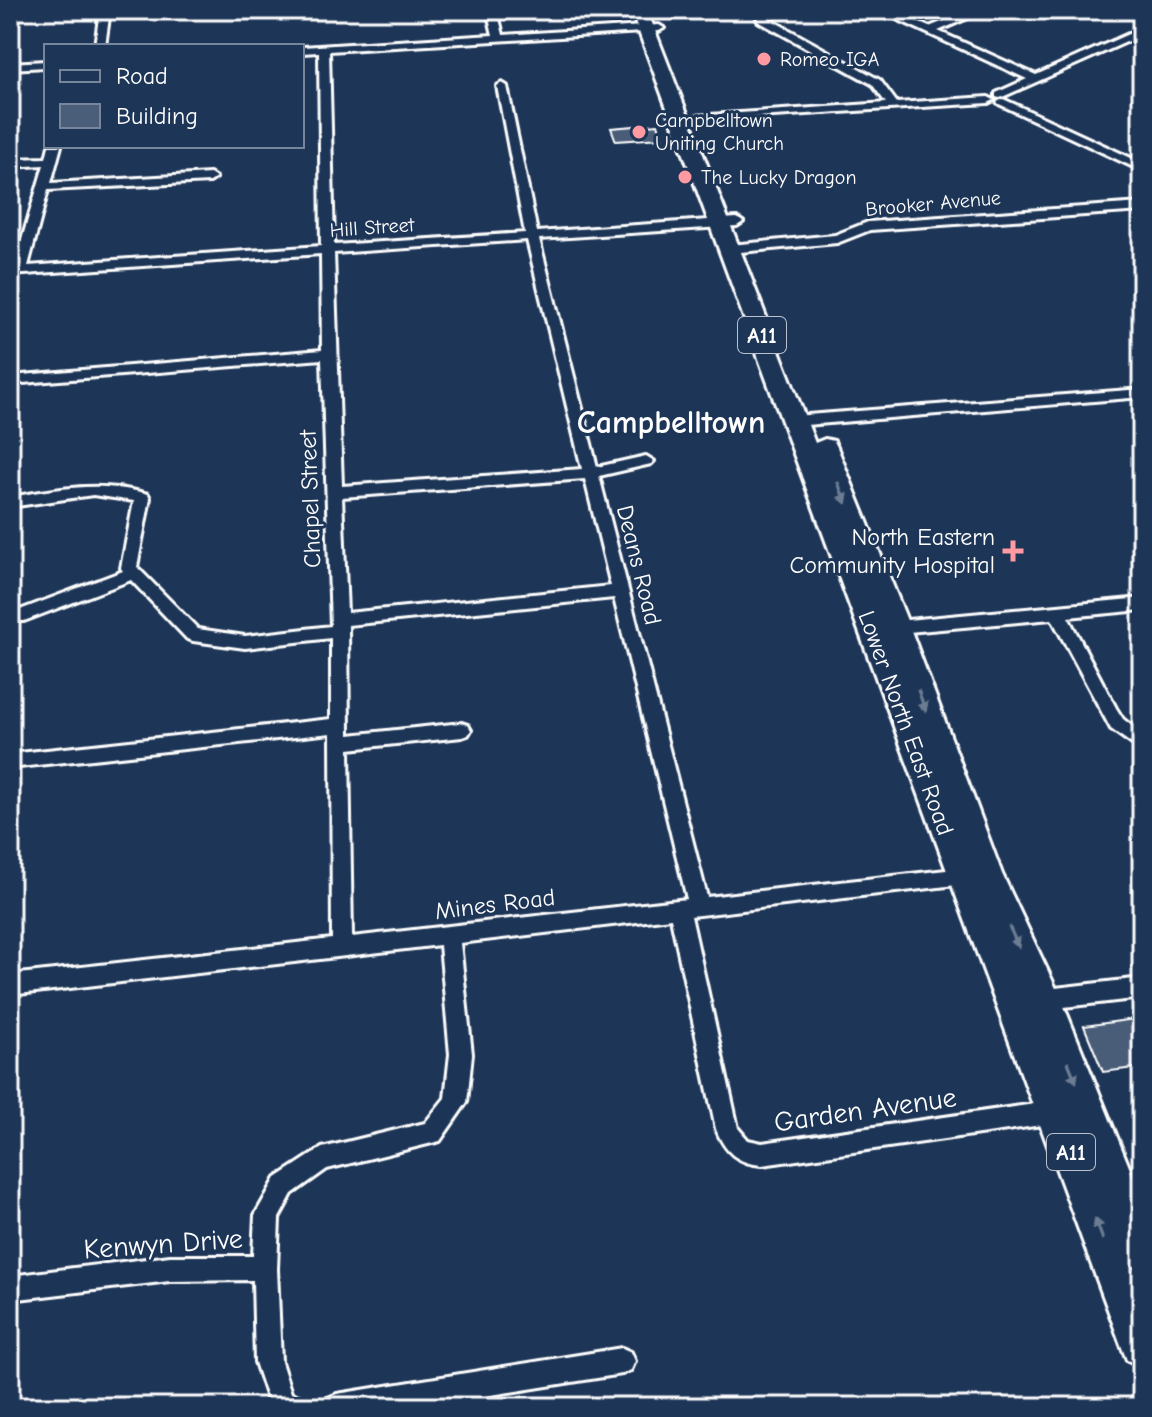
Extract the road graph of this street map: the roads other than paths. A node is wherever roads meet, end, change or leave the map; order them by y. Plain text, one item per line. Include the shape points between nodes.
1 (31, 10) edge
2 (105, 10) edge
3 (492, 10) edge
4 (639, 10) edge
5 (652, 10) edge
6 (775, 10) edge
7 (882, 10) edge
8 (981, 10) edge
9 (10, 11) edge
10 (652, 28) junction
11 (929, 31) junction
12 (1142, 31) edge
13 (499, 39) junction
14 (100, 44) edge
15 (324, 48) junction
16 (304, 50) edge
17 (44, 64) edge
18 (10, 66) edge
19 (1035, 78) junction
20 (502, 86) dead end
21 (997, 99) junction
22 (895, 107) junction
23 (687, 119) junction
24 (54, 148) edge
25 (1142, 150) edge
26 (1125, 159) junction
27 (51, 161) junction
28 (10, 163) edge
29 (1142, 167) edge
30 (210, 178) dead end
31 (45, 187) junction
32 (1142, 207) edge
33 (728, 223) junction
34 (532, 236) junction
35 (738, 248) junction
36 (327, 250) junction
37 (15, 271) edge
38 (329, 354) junction
39 (10, 380) edge
40 (1142, 393) edge
41 (804, 421) junction
42 (646, 461) dead end
43 (592, 473) junction
44 (334, 492) junction
45 (10, 502) edge
46 (134, 573) junction
47 (621, 591) junction
48 (1142, 604) edge
49 (1057, 612) junction
50 (18, 617) dead end
51 (339, 625) junction
52 (883, 629) junction
53 (462, 730) dead end
54 (339, 734) junction
55 (1142, 744) edge
56 (10, 761) edge
57 (974, 875) junction
58 (689, 908) junction
59 (449, 936) junction
60 (342, 948) junction
61 (10, 985) edge
62 (1142, 988) edge
63 (1028, 1001) junction
64 (1056, 1112) junction
65 (1142, 1249) edge
66 (265, 1269) junction
67 (10, 1288) edge
68 (1134, 1301) edge
69 (1142, 1345) edge
70 (622, 1361) dead end
71 (295, 1407) edge
72 (337, 1407) edge

1 - 9 street
2 - 14 street
3 - 13 street
4 - 10 main road, Lower North East Road / A11
5 - 10 main road, Lower North East Road / A11
6 - 22 street via 762,19 876,82
7 - 11 street
8 - 11 street
10 - 13 street
10 - 23 main road, Lower North East Road / A11
11 - 19 street
12 - 19 street
13 - 15 street
15 - 16 street
15 - 36 street, Chapel Street
17 - 18 street
19 - 21 street
20 - 34 street, Deans Road
21 - 22 street
21 - 26 street
22 - 23 street
23 - 33 main road, Lower North East Road / A11
24 - 27 street
25 - 26 street
26 - 29 street
27 - 28 street
27 - 31 street
30 - 31 street
31 - 37 street
32 - 35 street, Brooker Avenue via 868,226 837,239
33 - 34 street, Hill Street
33 - 35 main road, Lower North East Road / A11
34 - 36 street, Hill Street
34 - 43 street, Deans Road
35 - 41 main road, Lower North East Road / A11
36 - 37 street, Hill Street
36 - 38 street, Chapel Street
38 - 39 street
38 - 44 street, Chapel Street
40 - 41 street
41 - 52 main road, Lower North East Road / A11
42 - 43 street
43 - 44 street
43 - 47 street, Deans Road
44 - 51 street, Chapel Street
45 - 46 street via 103,489 142,498 129,568
46 - 50 street
46 - 51 street via 193,635 245,642
47 - 51 street
47 - 58 street, Deans Road
48 - 49 street
49 - 52 street
49 - 55 street via 1109,712
51 - 54 street, Chapel Street
52 - 57 main road, Lower North East Road / A11
53 - 54 street
54 - 56 street
54 - 60 street, Chapel Street
57 - 58 street, Mines Road
57 - 63 main road, Lower North East Road / A11
58 - 59 street, Mines Road
58 - 64 street, Garden Avenue via 727,1129 742,1150 762,1154
59 - 60 street, Mines Road
59 - 66 street via 461,1054 456,1102 432,1133 322,1159 284,1186 267,1215
60 - 61 street, Mines Road
62 - 63 street
63 - 64 main road, Lower North East Road / A11
63 -> 65 main road, Lower North East Road / A11
68 -> 64 main road, Lower North East Road / A11
66 - 67 street, Kenwyn Drive via 156,1271
66 - 71 street, Kenwyn Drive via 268,1362 281,1403
68 - 69 main road, Lower North East Road / A11
70 - 72 street

